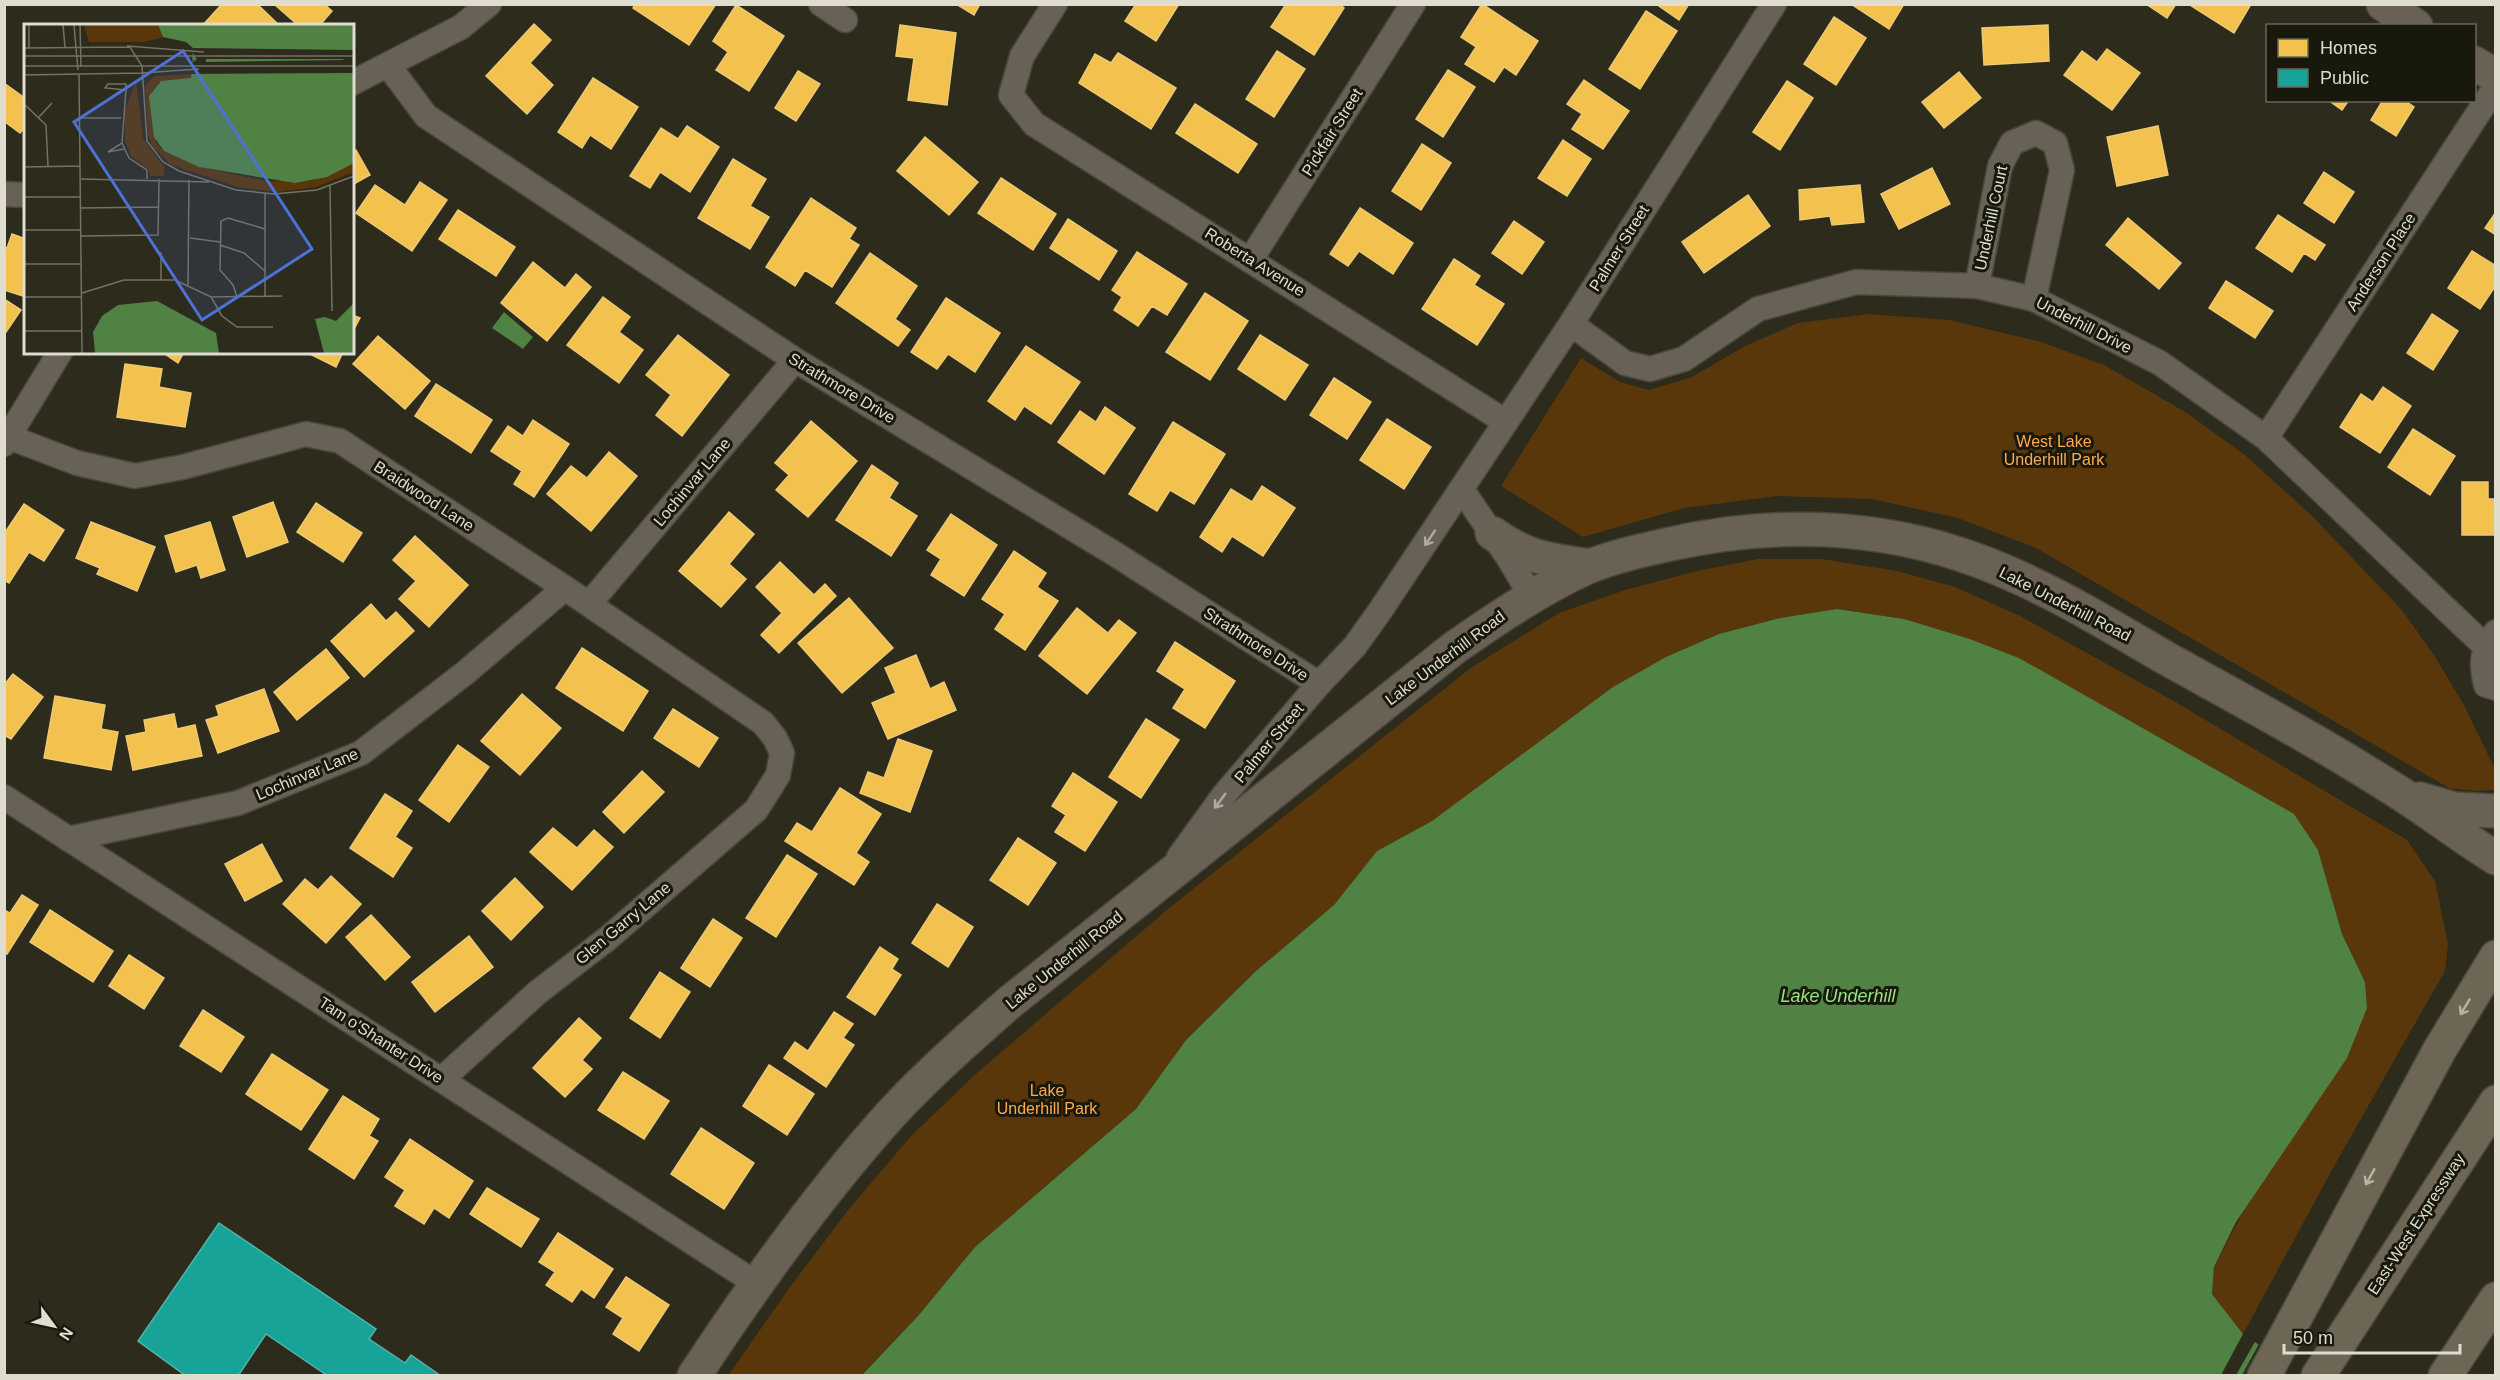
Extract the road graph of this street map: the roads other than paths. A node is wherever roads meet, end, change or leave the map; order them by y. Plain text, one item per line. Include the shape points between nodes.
1 (489, 4) edge
2 (821, 4) edge
3 (1055, 4) edge
4 (1413, 4) edge
5 (1774, 4) edge
6 (2383, 4) edge
7 (845, 20) dead end
8 (2413, 24) edge
9 (2476, 64) edge
10 (388, 65) junction
11 (2496, 76) edge
12 (354, 82) edge
13 (2496, 86) edge
14 (4, 194) edge
15 (24, 195) edge
16 (1251, 259) junction
17 (1977, 286) junction
18 (2034, 298) junction
19 (1571, 324) junction
20 (59, 354) edge
21 (795, 360) junction
22 (1506, 422) junction
23 (2266, 438) junction
24 (7, 440) edge
25 (1462, 490) junction
26 (1492, 533) junction
27 (1591, 566) junction
28 (565, 588) junction
29 (1531, 596) junction
30 (589, 604) junction
31 (2491, 639) edge
32 (1318, 684) junction
33 (2496, 688) edge
34 (782, 753) joint
35 (2396, 790) junction
36 (4, 797) edge
37 (2496, 811) edge
38 (68, 839) junction
39 (2496, 858) edge
40 (1162, 881) junction
41 (2496, 957) edge
42 (442, 1078) junction
43 (2496, 1102) edge
44 (757, 1284) junction
45 (2496, 1299) edge
46 (2325, 1364) edge
47 (694, 1376) edge
48 (2264, 1376) edge
49 (2445, 1376) edge

1 - 10 street via 461,27
2 - 7 street
3 - 16 street, Roberta Avenue via 1022,56 1011,95 1034,124
4 - 16 street, Pickfair Street
5 - 19 street, Palmer Street
6 - 8 main road
9 - 11 main road
10 - 12 street
10 - 21 street, Strathmore Drive via 426,116
13 - 23 street, Anderson Place
14 - 15 street
16 - 22 street, Roberta Avenue
17 - 18 street, Underhill Drive
17 - 18 street, Underhill Court via 2000,166 2012,143 2036,133 2055,143 2062,170
17 - 19 street, Underhill Drive via 1856,282 1758,309 1684,359 1650,369 1625,363
18 - 23 street, Underhill Drive via 2160,363
19 - 22 street, Palmer Street
20 - 24 street
21 - 30 street, Lochinvar Lane
21 - 32 street, Strathmore Drive via 1115,554
22 - 25 street, Palmer Street
23 - 31 street, Underhill Drive
24 - 28 street, Braidwood Lane via 77,463 135,476 306,434 340,441
25 - 26 street
25 -> 32 street, Palmer Street via 1355,646
26 - 27 main road via 1514,549 1542,559
26 - 29 street
27 - 29 main road, Lake Underhill Road
27 - 35 main road, Lake Underhill Road via 1629,553 1716,534 1795,528 1873,535 1942,549 2012,575 2070,603
28 - 30 street, Braidwood Lane
28 - 38 street, Lochinvar Lane via 465,673 361,753 238,802
29 - 40 main road, Lake Underhill Road via 1446,655
30 - 34 street, Braidwood Lane via 763,723
31 - 33 street via 2481,665 2486,685
32 -> 40 street, Palmer Street via 1224,795
34 - 42 street, Glen Garry Lane via 778,775 756,810 607,939 538,992
35 - 37 main road, Lake Underhill Road via 2455,809
35 - 39 main road, Lake Underhill Road
36 - 38 street, Tam o'Shanter Drive
38 - 42 street, Tam o'Shanter Drive
40 - 44 main road, Lake Underhill Road via 1011,1002 938,1067 867,1141
41 -> 48 highway via 2439,1051
42 - 44 street, Tam o'Shanter Drive
43 - 46 highway, East-West Expressway
44 - 47 main road, Lake Underhill Road
45 - 49 highway

